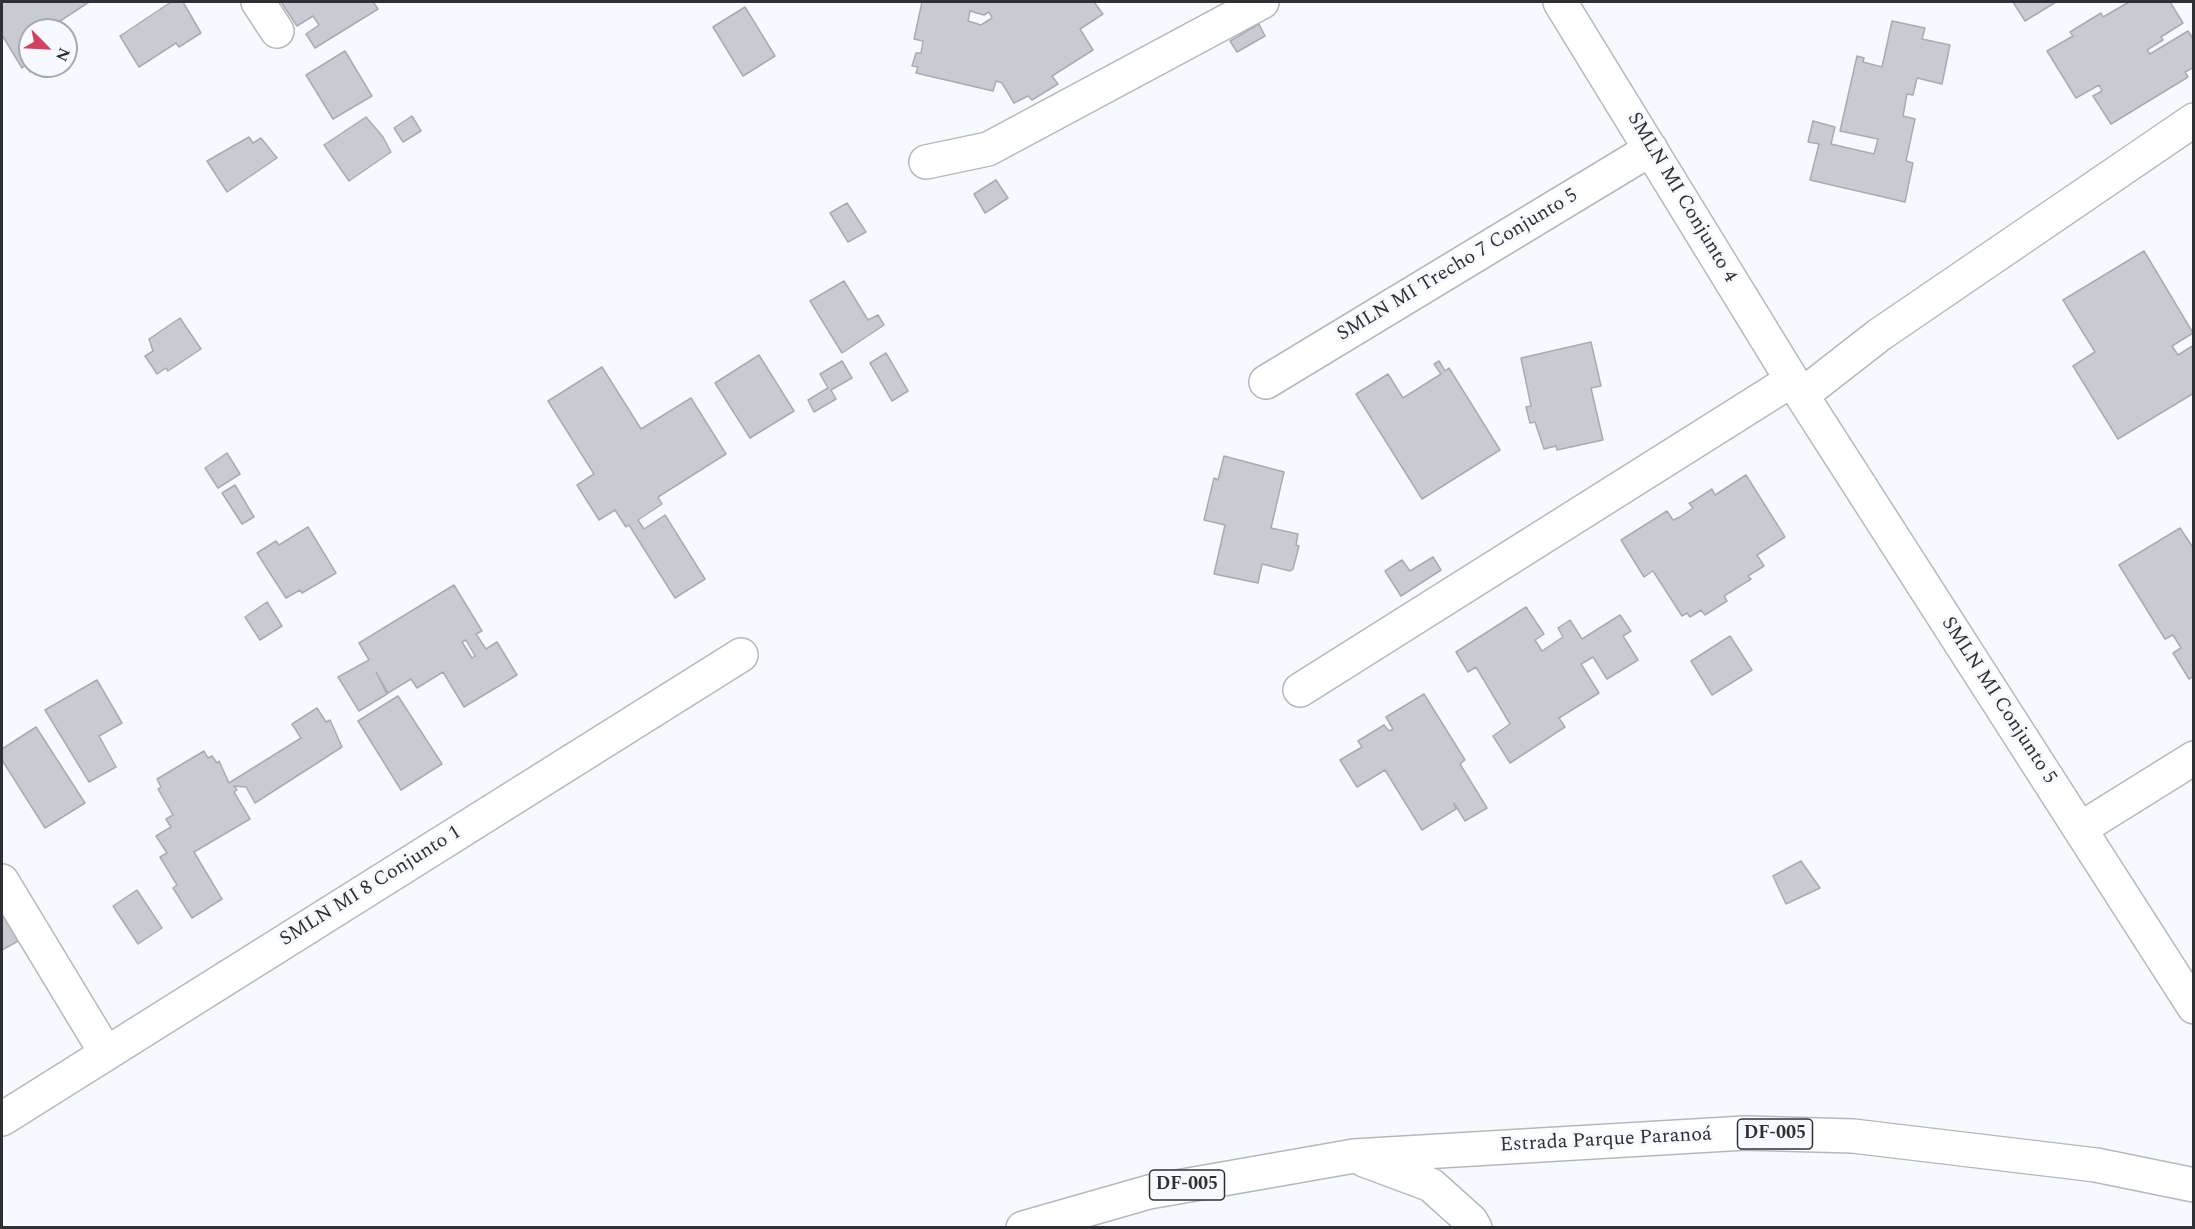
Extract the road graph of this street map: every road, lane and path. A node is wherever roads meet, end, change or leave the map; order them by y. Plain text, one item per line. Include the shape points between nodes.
1 (258, 2) edge
2 (1262, 2) edge
3 (1560, 2) edge
4 (277, 31) dead end
5 (2193, 120) edge
6 (1651, 149) junction
7 (926, 162) dead end
8 (1266, 382) dead end
9 (1797, 387) junction
10 (741, 655) dead end
11 (1300, 690) dead end
12 (2193, 758) edge
13 (2080, 829) junction
14 (2, 880) edge
15 (2193, 1007) edge
16 (106, 1053) junction
17 (2, 1119) edge
18 (1354, 1156) junction
19 (2193, 1185) edge
20 (1023, 1227) edge
21 (1475, 1227) edge

1 - 4 street
2 - 7 street via 988,148
3 - 6 street, SMLN MI Conjunto 4
5 - 9 street
6 - 8 street, SMLN MI Trecho 7 Conjunto 5
6 - 9 street, SMLN MI Conjunto 4
9 - 11 street
9 - 13 street, SMLN MI Conjunto 5
10 - 16 street, SMLN MI 8 Conjunto 1
12 - 13 street
13 - 15 street, SMLN MI Conjunto 5
14 - 16 street
16 - 17 street, SMLN MI 8 Conjunto 1
18 - 19 street, Estrada Parque Paranoá / DF-005 via 1745,1133 1852,1136 2096,1165
18 - 20 street, Estrada Parque Paranoá / DF-005 via 1149,1192
18 - 21 street via 1431,1185

